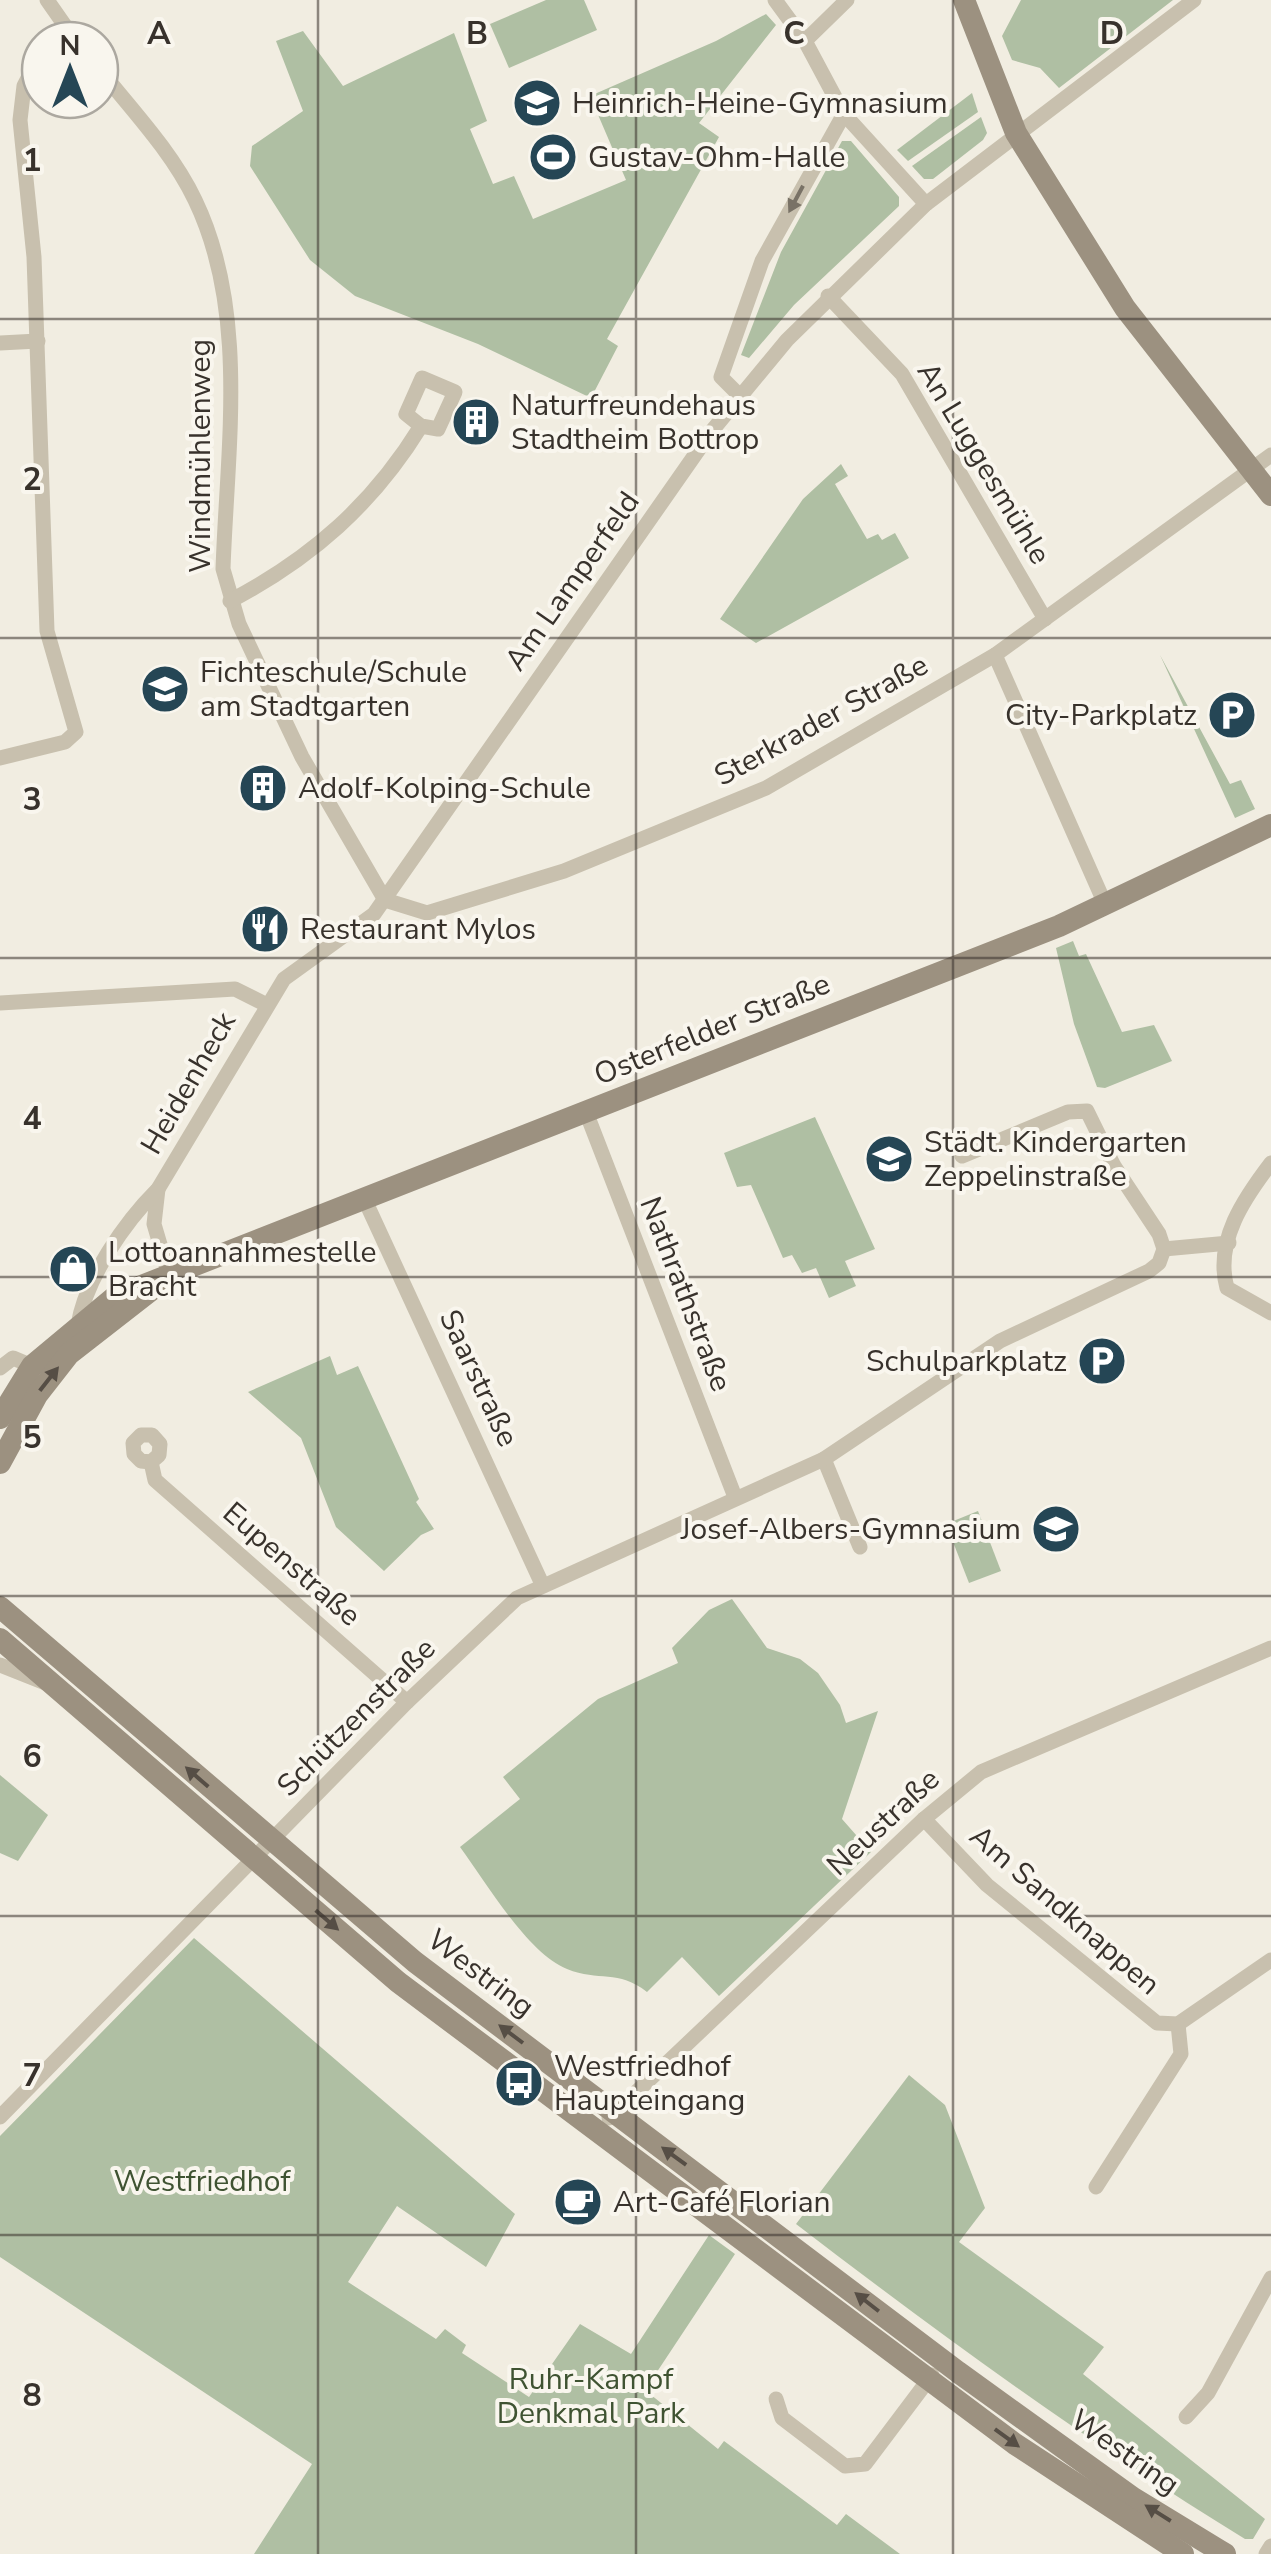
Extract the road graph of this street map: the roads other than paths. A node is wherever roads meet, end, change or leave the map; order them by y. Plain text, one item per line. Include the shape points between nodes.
1 (775, 0) edge
2 (847, 0) edge
3 (964, 0) edge
4 (1194, 0) edge
5 (805, 41) junction
6 (120, 94) edge
7 (844, 114) junction
8 (21, 120) edge
9 (1016, 134) junction
10 (926, 204) junction
11 (828, 296) junction
12 (38, 341) junction
13 (0, 343) edge
14 (740, 396) junction
15 (422, 426) dead end
16 (1271, 455) edge
17 (1249, 470) junction
18 (1271, 495) edge
19 (230, 601) junction
20 (1044, 618) junction
21 (995, 655) junction
22 (0, 758) edge
23 (1271, 825) edge
24 (385, 900) junction
25 (1105, 904) junction
26 (0, 1003) edge
27 (265, 1004) junction
28 (586, 1112) junction
29 (962, 1156) dead end
30 (1271, 1162) edge
31 (158, 1189) junction
32 (363, 1196) junction
33 (1229, 1244) junction
34 (1164, 1250) junction
35 (170, 1274) junction
36 (1271, 1313) edge
37 (78, 1325) junction
38 (32, 1366) junction
39 (0, 1368) edge
40 (0, 1418) edge
41 (824, 1459) junction
42 (151, 1462) dead end
43 (0, 1463) edge
44 (735, 1497) junction
45 (860, 1548) dead end
46 (542, 1584) junction
47 (0, 1607) edge
48 (0, 1639) edge
49 (1271, 1648) edge
50 (0, 1665) edge
51 (52, 1686) junction
52 (407, 1702) junction
53 (924, 1819) junction
54 (262, 1849) junction
55 (1271, 1960) edge
56 (1178, 2024) junction
57 (617, 2113) junction
58 (0, 2118) edge
59 (593, 2128) junction
60 (1096, 2187) dead end
61 (1271, 2278) edge
62 (937, 2370) junction
63 (776, 2399) dead end
64 (1186, 2417) dead end
65 (1271, 2546) edge
66 (1183, 2554) edge
67 (1225, 2554) edge
68 (1266, 2554) edge

1 - 5 street
2 - 5 street
3 - 9 main road
4 - 9 street, Am Lamperfeld
5 - 7 street
6 - 19 street, Windmühlenweg via 195,200 222,288 230,340 223,564
7 - 10 street
7 -> 14 street via 762,262 721,377
8 - 12 street
9 - 10 street, Am Lamperfeld
9 - 17 main road via 1125,308
10 - 11 street, Am Lamperfeld
11 - 14 street, Am Lamperfeld
11 - 20 street, An Luggesmühle via 902,374
12 - 13 street
12 - 22 street via 48,631 75,735
14 - 24 street, Am Lamperfeld
15 - 19 street via 346,523 282,574
16 - 17 street, Sterkrader Straße
17 - 18 main road
17 - 20 street, Sterkrader Straße
19 - 24 street, Windmühlenweg via 302,757
20 - 21 street, Sterkrader Straße
21 - 24 street, Sterkrader Straße via 766,788 564,871 427,913
21 - 25 street
23 - 25 main road, Osterfelder Straße
24 - 27 street via 364,925 284,978
25 - 28 main road, Osterfelder Straße
26 - 27 street via 235,989
27 - 31 street, Heidenheck
28 - 32 main road, Osterfelder Straße
28 - 44 street, Nathrathstraße
29 - 34 street via 1068,1112 1087,1111
30 - 33 street via 1236,1210
31 - 35 street, Heidenheck via 154,1224
31 - 37 street, Heidenheck via 136,1210 82,1302
32 - 35 main road, Osterfelder Straße
32 - 46 street, Saarstraße
33 - 34 street
33 - 36 street via 1228,1288
34 - 41 street, Schützenstraße via 1148,1271 1000,1341
35 - 37 main road, Osterfelder Straße via 116,1296
43 -> 35 main road, Osterfelder Straße via 36,1395 69,1354
37 - 38 main road, Osterfelder Straße
38 - 39 street via 13,1358
38 - 40 main road, Osterfelder Straße
41 - 44 street, Schützenstraße
41 - 45 street
42 - 52 street, Eupenstraße via 154,1480
44 - 46 street, Schützenstraße
46 - 52 street, Schützenstraße via 517,1598
54 -> 47 main road, Westring
48 - 51 main road, Westring
49 - 53 street, Neustraße via 981,1772
50 - 51 street
51 - 54 main road, Westring
52 - 54 street, Schützenstraße
53 - 56 street, Am Sandknappen via 986,1885 1147,2018
53 - 57 street, Neustraße
57 -> 54 main road, Westring
54 - 58 street, Schützenstraße
54 -> 59 main road, Westring via 398,1982
55 - 56 street, Am Sandknappen
56 - 60 street, Am Sandknappen via 1181,2054
57 - 59 street, Neustraße
62 -> 57 main road, Westring
59 - 62 main road, Westring
61 - 64 street via 1208,2392
62 - 63 street via 858,2467 845,2466 782,2418
62 -> 66 main road, Westring via 1014,2444
67 -> 62 main road, Westring
65 - 68 street

